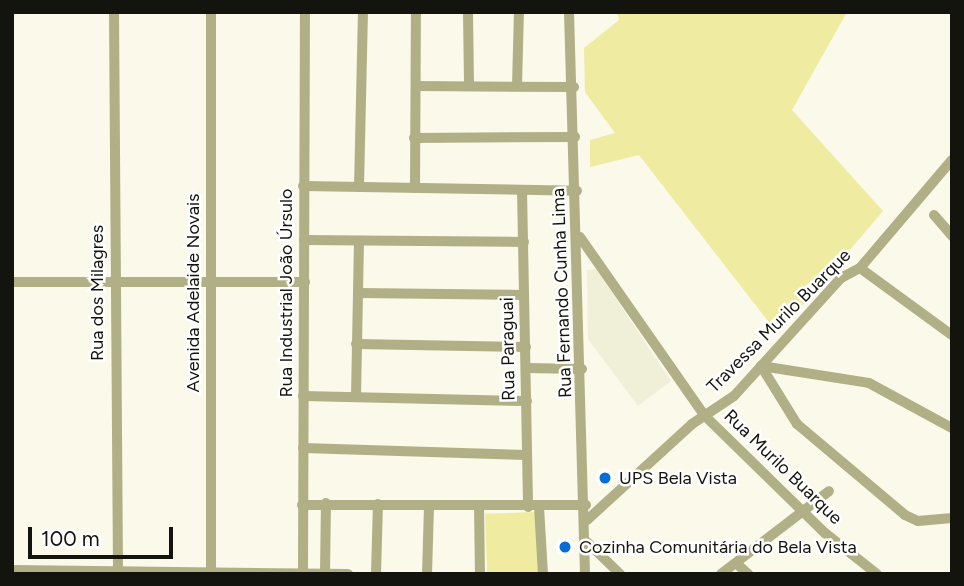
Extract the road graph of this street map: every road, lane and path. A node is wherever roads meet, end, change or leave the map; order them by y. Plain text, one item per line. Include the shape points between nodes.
1 (114, 12) edge
2 (211, 12) edge
3 (305, 12) edge
4 (363, 12) edge
5 (416, 12) edge
6 (468, 12) edge
7 (519, 12) edge
8 (569, 12) edge
9 (416, 86) junction
10 (469, 86) junction
11 (517, 86) junction
12 (574, 87) junction
13 (575, 137) junction
14 (414, 138) junction
15 (952, 160) edge
16 (303, 187) junction
17 (359, 187) junction
18 (415, 188) junction
19 (522, 190) junction
20 (577, 191) junction
21 (934, 215) dead end
22 (952, 236) edge
23 (579, 237) junction
24 (304, 240) junction
25 (359, 241) junction
26 (524, 242) junction
27 (860, 268) junction
28 (12, 282) edge
29 (305, 282) junction
30 (210, 283) junction
31 (114, 284) junction
32 (358, 293) junction
33 (524, 295) junction
34 (952, 335) edge
35 (356, 344) junction
36 (526, 347) junction
37 (761, 366) junction
38 (526, 368) junction
39 (582, 369) junction
40 (303, 396) junction
41 (356, 397) junction
42 (527, 401) junction
43 (705, 416) junction
44 (952, 428) edge
45 (303, 448) junction
46 (527, 454) junction
47 (829, 491) dead end
48 (326, 503) junction
49 (378, 504) junction
50 (302, 505) junction
51 (429, 505) junction
52 (479, 505) junction
53 (586, 505) junction
54 (534, 507) junction
55 (804, 512) junction
56 (952, 518) edge
57 (587, 520) junction
58 (587, 542) junction
59 (737, 564) junction
60 (12, 570) edge
61 (211, 571) edge
62 (118, 573) edge
63 (325, 573) edge
64 (303, 574) edge
65 (348, 574) edge
66 (376, 574) edge
67 (427, 574) edge
68 (480, 574) edge
69 (543, 574) edge
70 (585, 574) edge
71 (620, 574) edge
72 (721, 574) edge
73 (748, 574) edge
74 (877, 574) edge

1 - 31 street, Rua dos Milagres
2 - 30 street, Avenida Adelaide Novais
3 - 16 street, Rua Industrial João Úrsulo
4 - 17 street
5 - 9 street
6 - 10 street
7 - 11 street
8 - 12 street, Rua Fernando Cunha Lima
9 - 10 street
9 - 14 street
10 - 11 street
11 - 12 street
12 - 13 street, Rua Fernando Cunha Lima
13 - 14 street
13 - 20 street, Rua Fernando Cunha Lima
14 - 18 street
15 - 27 street, Travessa Murilo Buarque
16 - 17 street
16 - 24 street, Rua Industrial João Úrsulo
17 - 18 street
18 - 19 street
19 - 20 street
19 - 26 street, Rua Paraguai
20 - 23 street, Rua Fernando Cunha Lima
21 - 22 street
23 - 39 street, Rua Fernando Cunha Lima
23 - 43 street, Rua Murilo Buarque
24 - 25 street
24 - 29 street, Rua Industrial João Úrsulo
25 - 26 street
25 - 32 street
26 - 33 street, Rua Paraguai
27 - 34 street
27 - 37 street, Travessa Murilo Buarque via 841,278
28 - 31 street
29 - 30 street
29 - 40 street, Rua Industrial João Úrsulo
30 - 31 street
30 - 61 street, Avenida Adelaide Novais
31 - 62 street, Rua dos Milagres
32 - 33 street
32 - 35 street
33 - 36 street, Rua Paraguai
35 - 36 street
35 - 41 street
36 - 38 street, Rua Paraguai
37 - 43 street, Travessa Murilo Buarque
37 - 44 street via 869,383
37 - 56 street via 797,424 905,515 918,521
38 - 39 street
38 - 42 street, Rua Paraguai
39 - 53 street, Rua Fernando Cunha Lima
40 - 41 street
40 - 45 street, Rua Industrial João Úrsulo
41 - 42 street
42 - 46 street, Rua Paraguai
43 - 55 street, Rua Murilo Buarque
43 - 57 street, Travessa Murilo Buarque
45 - 46 street
45 - 50 street, Rua Industrial João Úrsulo
46 - 54 street, Rua Paraguai
47 - 55 street
48 - 49 street
48 - 50 street
48 - 63 street
49 - 51 street
49 - 66 street
50 - 64 street, Rua Industrial João Úrsulo
51 - 52 street
51 - 67 street
52 - 54 street
52 - 68 street
53 - 54 street
53 - 57 street, Rua Fernando Cunha Lima
54 - 69 street, Rua Paraguai
55 - 59 street
55 - 74 street, Rua Murilo Buarque
57 - 58 street, Rua Fernando Cunha Lima
58 - 70 street, Rua Fernando Cunha Lima
58 - 71 street
59 - 72 street
59 - 73 street
60 - 62 street
61 - 62 street
61 - 64 street
63 - 64 street
63 - 65 street

